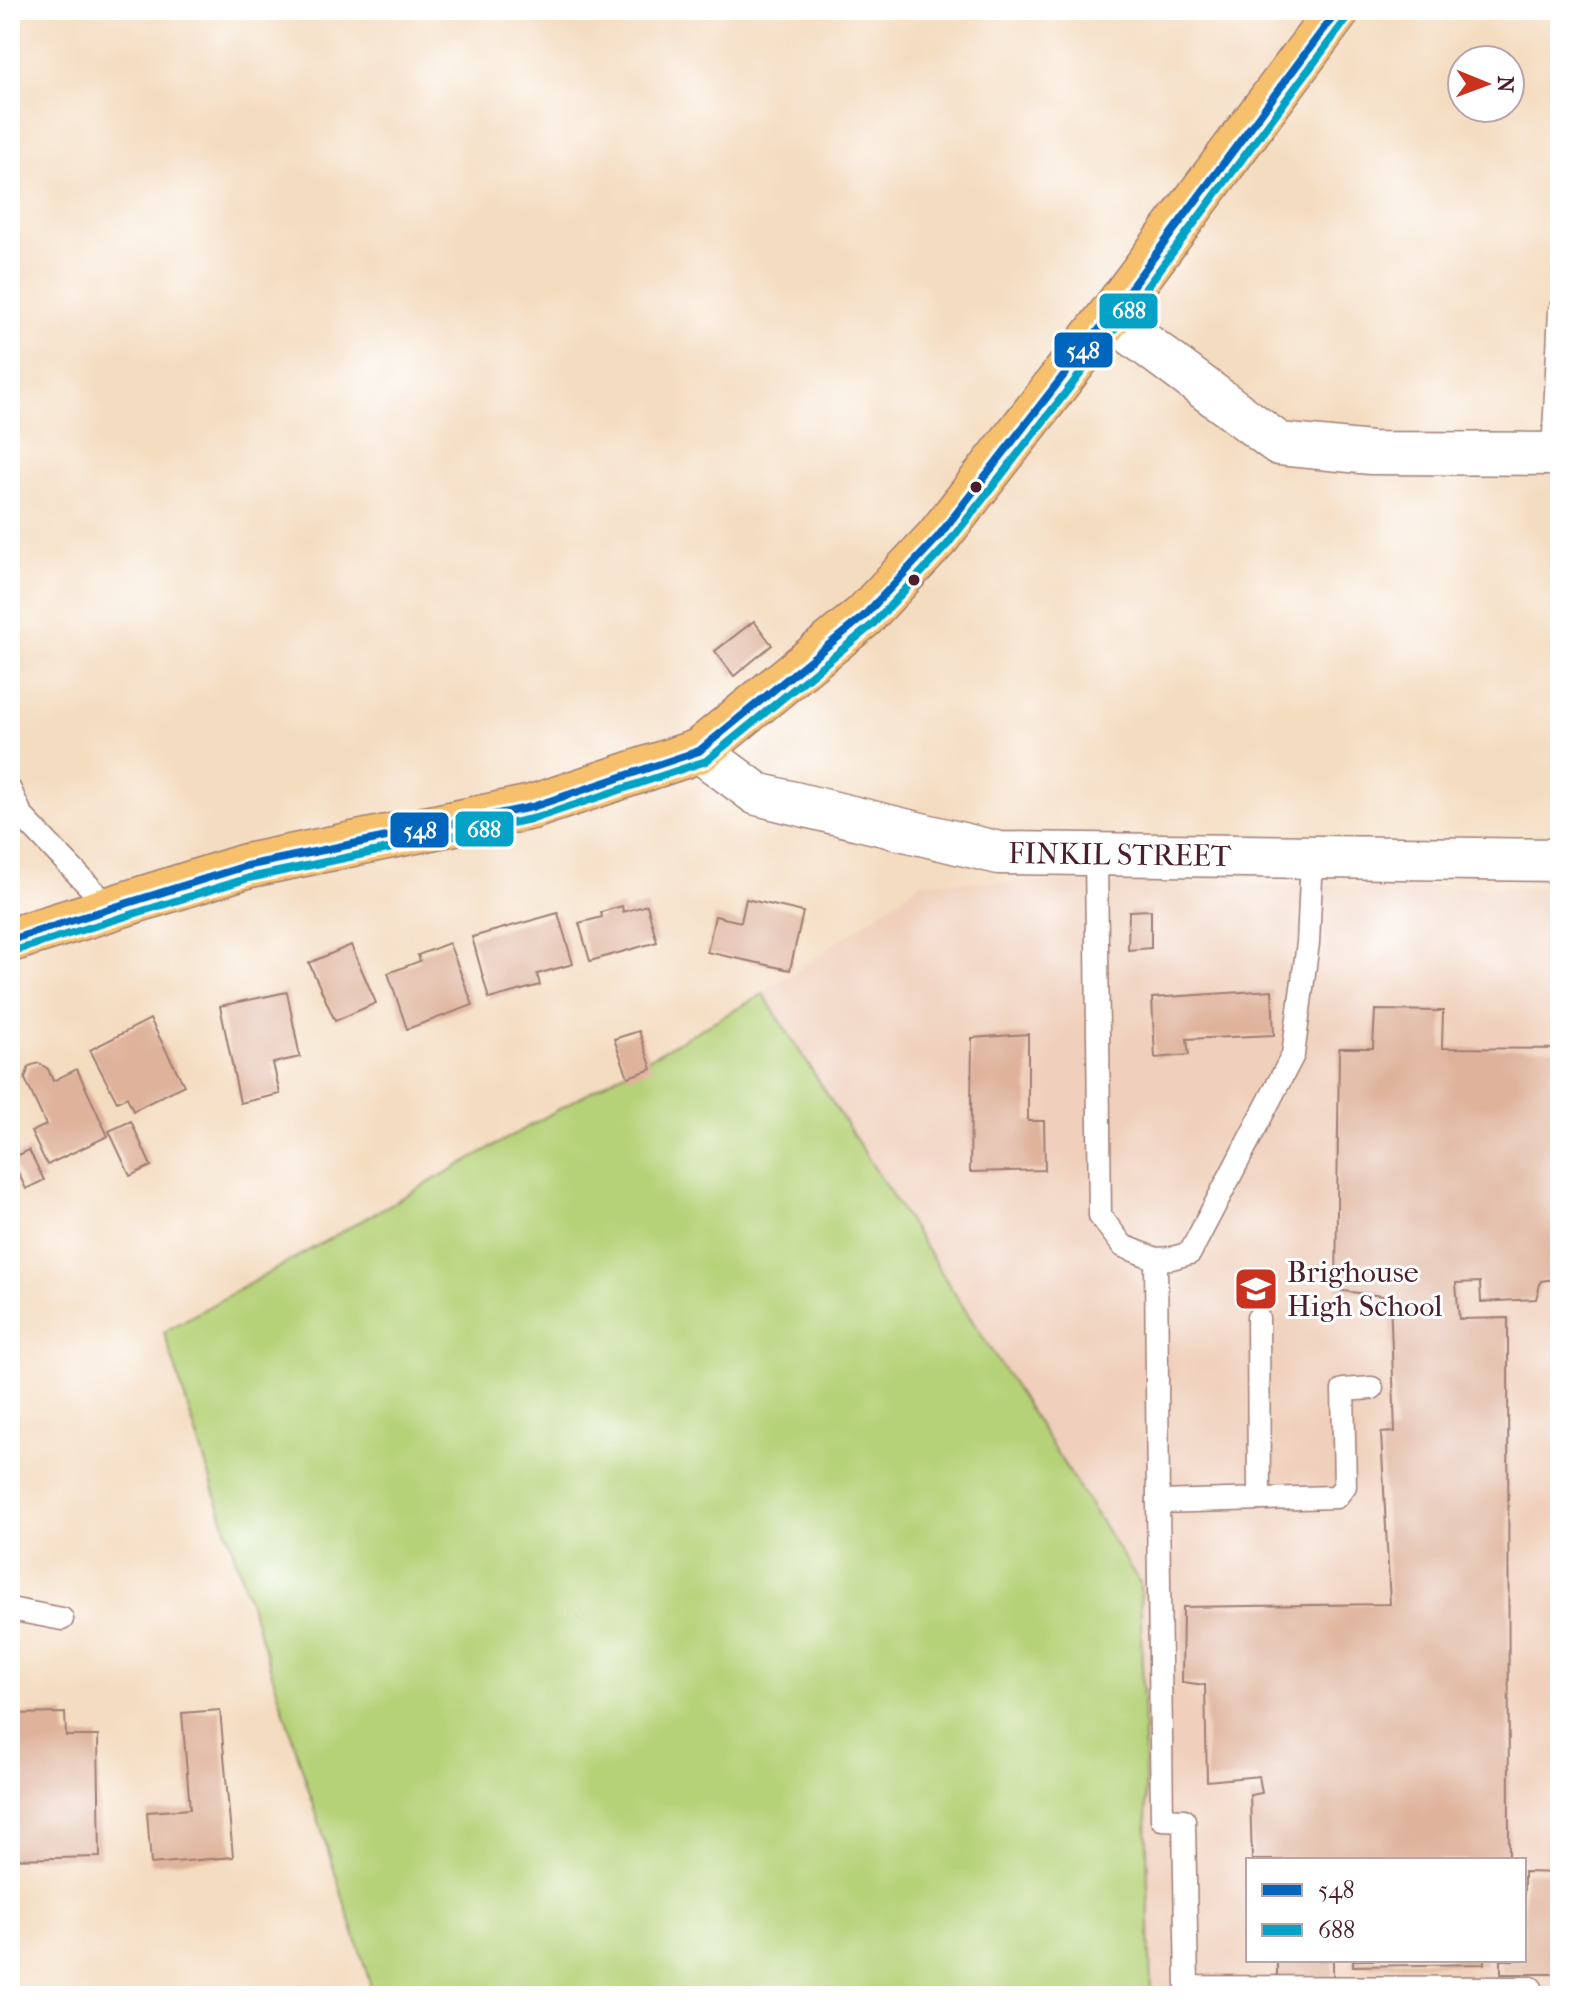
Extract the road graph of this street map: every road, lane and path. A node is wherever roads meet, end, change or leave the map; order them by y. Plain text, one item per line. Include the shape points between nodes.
1 (1338, 10) edge
2 (1560, 310) edge
3 (1109, 317) junction
4 (1557, 454) edge
5 (699, 751) junction
6 (10, 790) edge
7 (1096, 854) junction
8 (1312, 857) junction
9 (1560, 860) edge
10 (111, 909) junction
11 (10, 940) edge
12 (1156, 1259) junction
13 (1258, 1318) dead end
14 (1372, 1388) dead end
15 (1259, 1499) junction
16 (1158, 1502) junction
17 (10, 1609) edge
18 (62, 1619) dead end
19 (1531, 1988) dead end

1 - 3 main road
2 - 4 lane
3 - 4 street via 1279,444 1371,453
3 - 5 main road via 938,537 864,616
5 - 7 street, FINKIL STREET via 757,794 999,853
5 - 10 main road via 532,807 246,866
6 - 10 lane via 22,816
7 - 8 street, FINKIL STREET
7 - 12 lane via 1100,1216 1123,1246
8 - 9 street, FINKIL STREET
8 - 12 lane via 1308,943 1293,1055 1190,1253
10 - 11 main road
12 - 16 lane
13 - 15 lane
14 - 15 lane via 1343,1390 1345,1486 1336,1497
15 - 16 lane
16 - 19 lane via 1162,1819 1184,1820 1187,1987
17 - 18 lane

